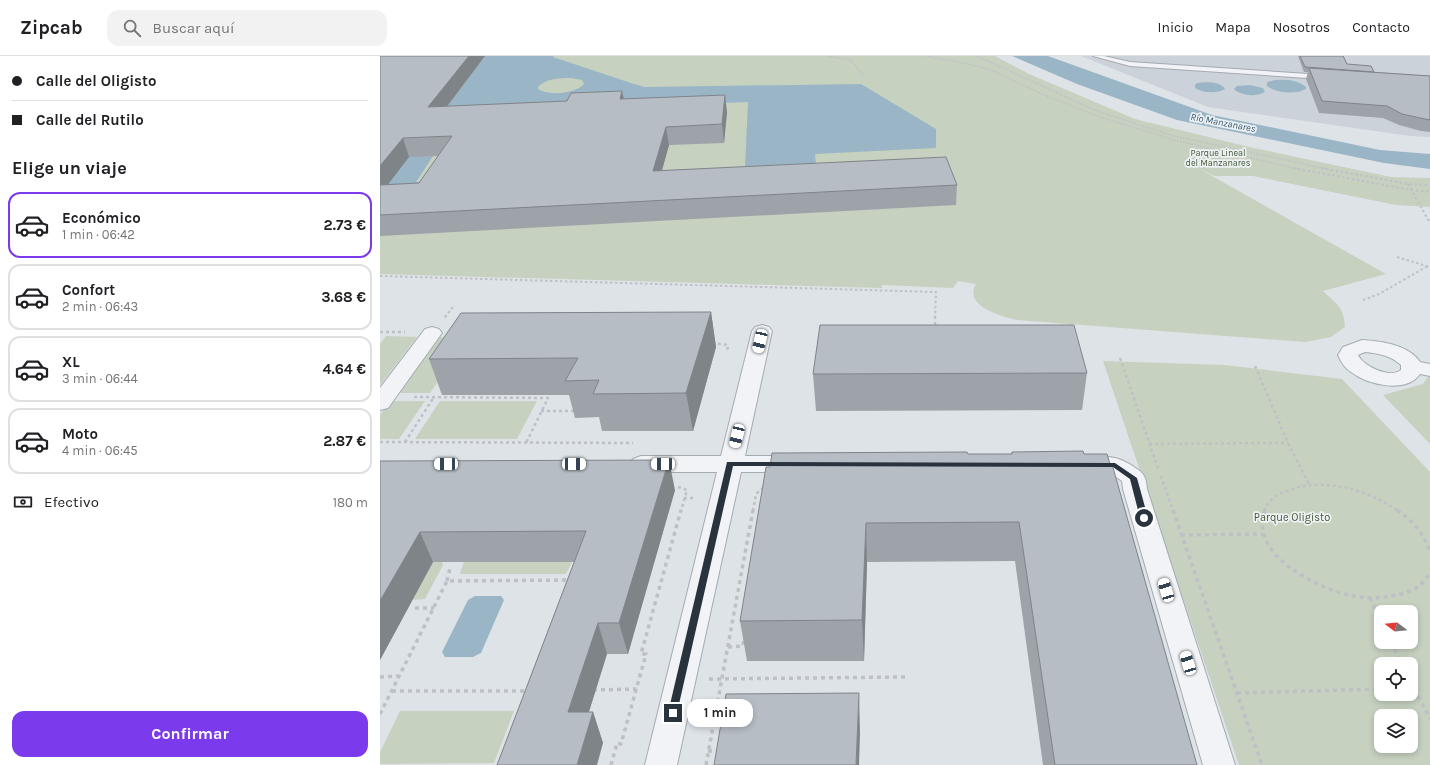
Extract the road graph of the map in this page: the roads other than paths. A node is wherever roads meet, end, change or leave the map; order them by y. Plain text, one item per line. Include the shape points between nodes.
1 (1096, 56) edge
2 (1327, 77) edge
3 (762, 331) dead end
4 (432, 333) dead end
5 (382, 400) edge
6 (618, 464) edge
7 (730, 464) junction
8 (822, 464) edge
9 (1062, 465) edge
10 (660, 765) edge
11 (1219, 765) edge

1 - 2 lane via 1130,64
3 - 7 street
4 - 5 street
6 - 7 street
7 - 8 street
7 - 10 street
9 - 11 street via 1115,465 1134,478

